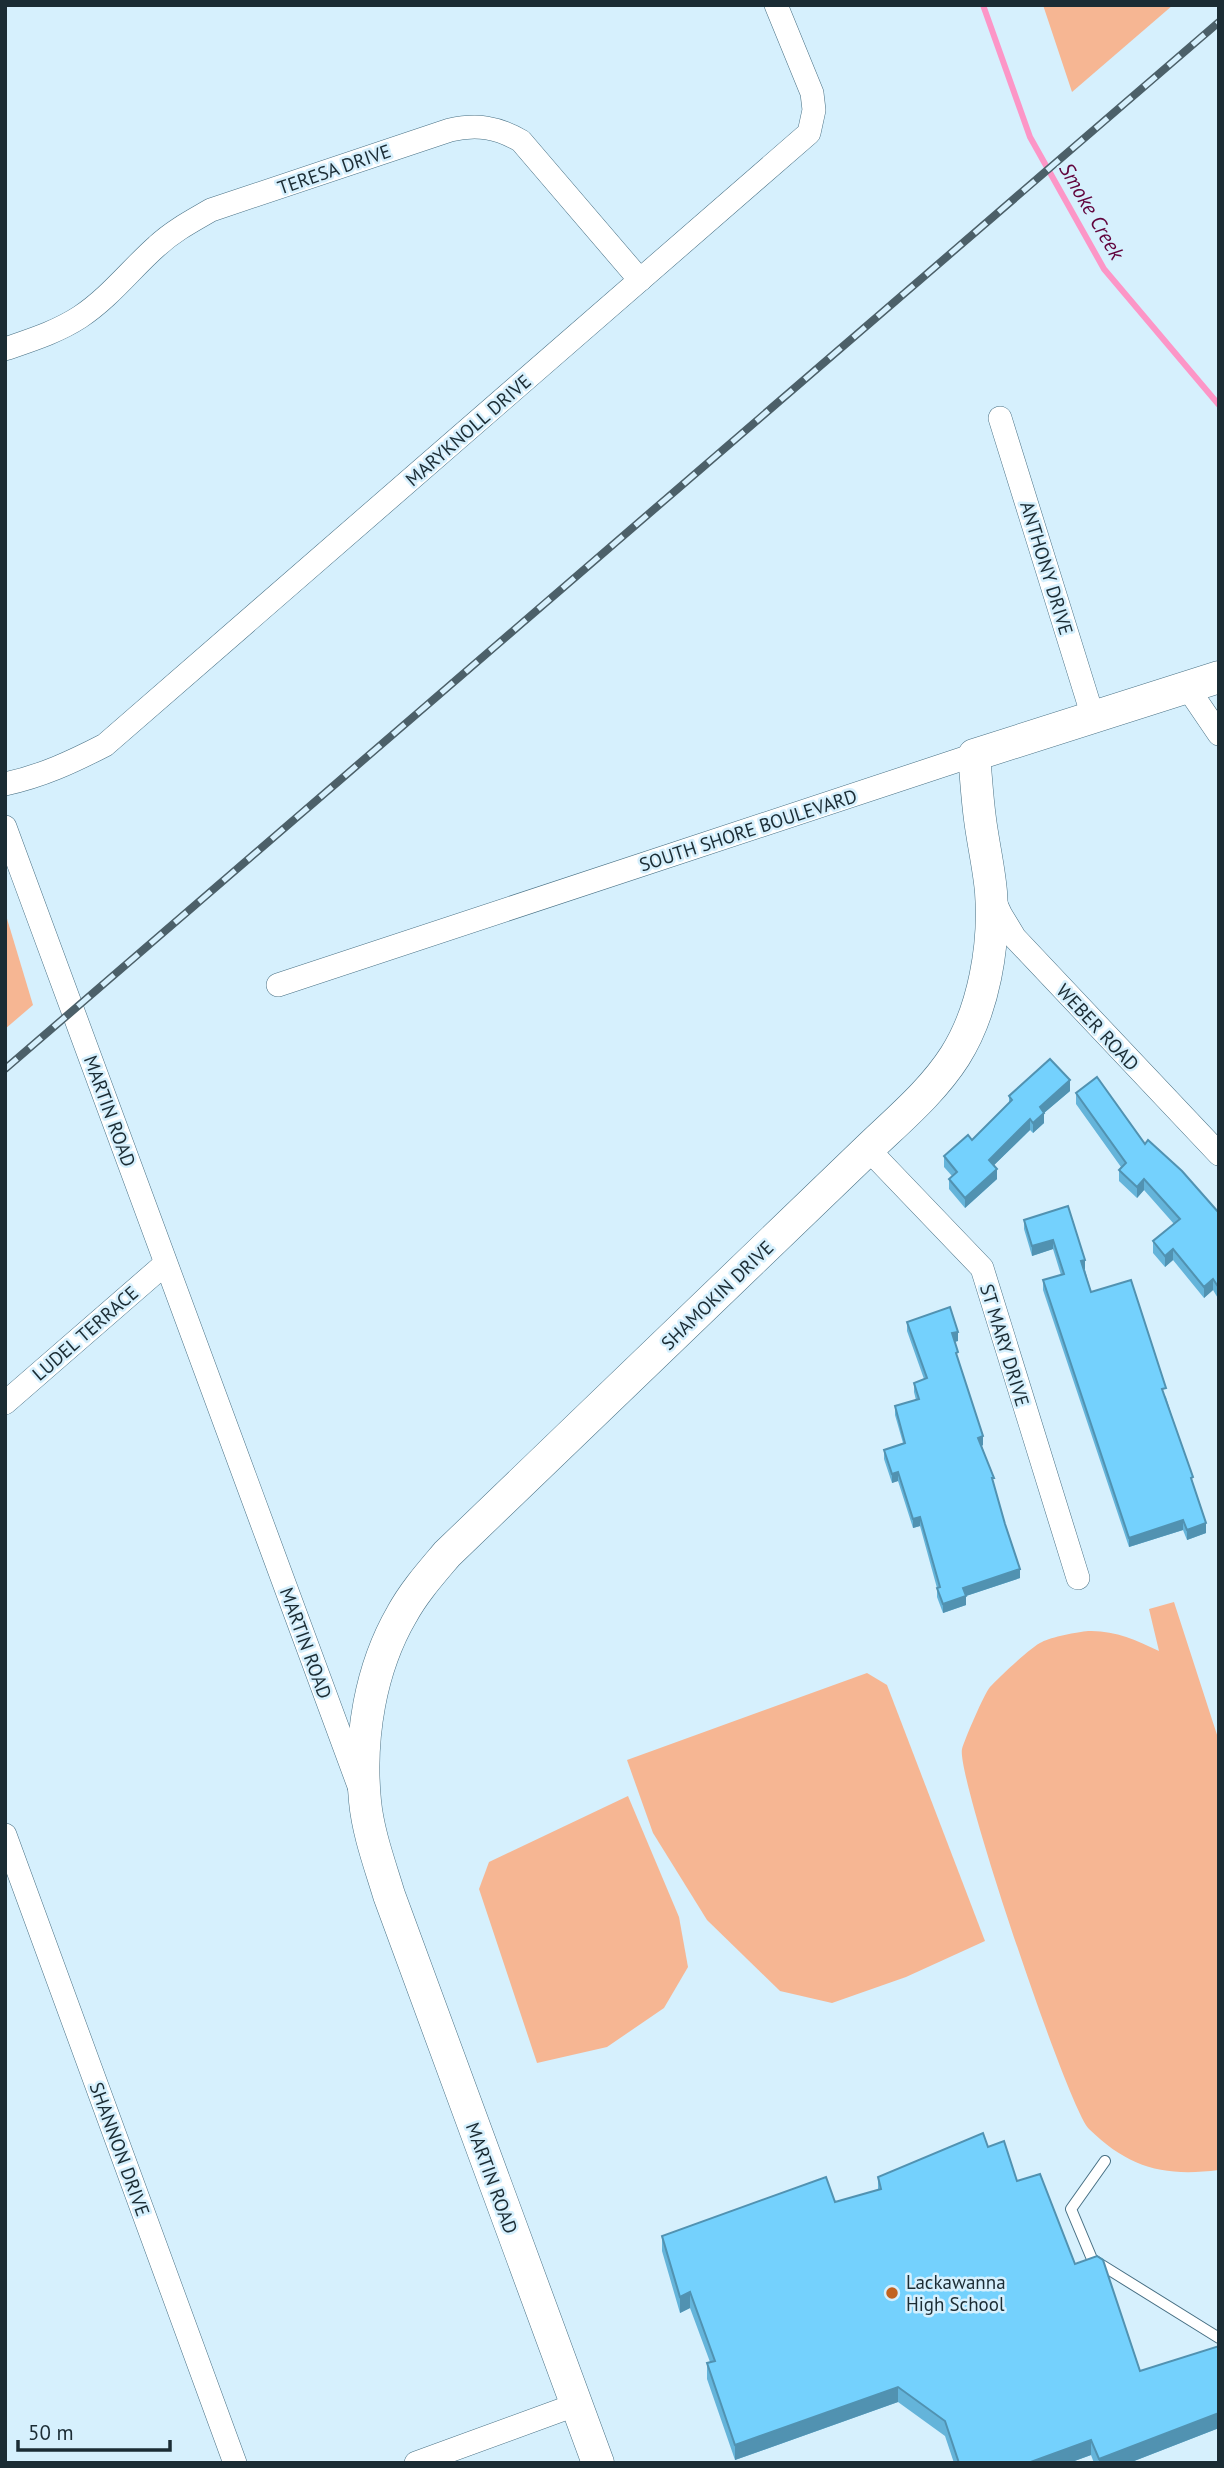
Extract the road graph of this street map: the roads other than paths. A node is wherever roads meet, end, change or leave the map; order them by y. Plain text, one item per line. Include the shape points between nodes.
1 (776, 5) edge
2 (640, 280) junction
3 (5, 349) edge
4 (1000, 418) dead end
5 (1219, 677) edge
6 (1187, 687) junction
7 (1093, 717) junction
8 (1219, 734) edge
9 (974, 755) junction
10 (5, 784) edge
11 (5, 827) edge
12 (991, 891) junction
13 (278, 985) dead end
14 (868, 1149) junction
15 (1219, 1154) edge
16 (165, 1264) junction
17 (5, 1403) edge
18 (1078, 1578) dead end
19 (365, 1803) junction
20 (5, 1835) edge
21 (1105, 2161) dead end
22 (1219, 2337) edge
23 (575, 2405) junction
24 (235, 2463) edge
25 (416, 2463) edge
26 (598, 2463) edge

1 - 2 street, MARYKNOLL DRIVE via 812,93 814,110 808,132
2 - 3 street, TERESA DRIVE via 521,141 487,126 470,126 212,210 158,245 80,317
2 - 10 street, MARYKNOLL DRIVE via 105,745 66,766
4 - 7 street, ANTHONY DRIVE
5 - 6 street, SOUTH SHORE BOULEVARD
6 - 7 street, SOUTH SHORE BOULEVARD
6 - 8 street
7 - 9 street, SOUTH SHORE BOULEVARD
9 - 12 street, SHAMOKIN DRIVE
9 - 13 street, SOUTH SHORE BOULEVARD
11 - 16 street, MARTIN ROAD
12 - 14 street, SHAMOKIN DRIVE via 989,947 971,1024 935,1083
12 - 15 street, WEBER ROAD via 1015,938
14 - 18 street, ST MARY DRIVE via 982,1268
14 - 19 street, SHAMOKIN DRIVE via 423,1582 385,1647 375,1678 363,1757
16 - 17 street, LUDEL TERRACE
16 - 19 street, MARTIN ROAD
19 - 23 street, MARTIN ROAD via 389,1895
20 - 24 street, SHANNON DRIVE
21 - 22 lane via 1071,2209 1092,2259
23 - 25 street
23 - 26 street, MARTIN ROAD

